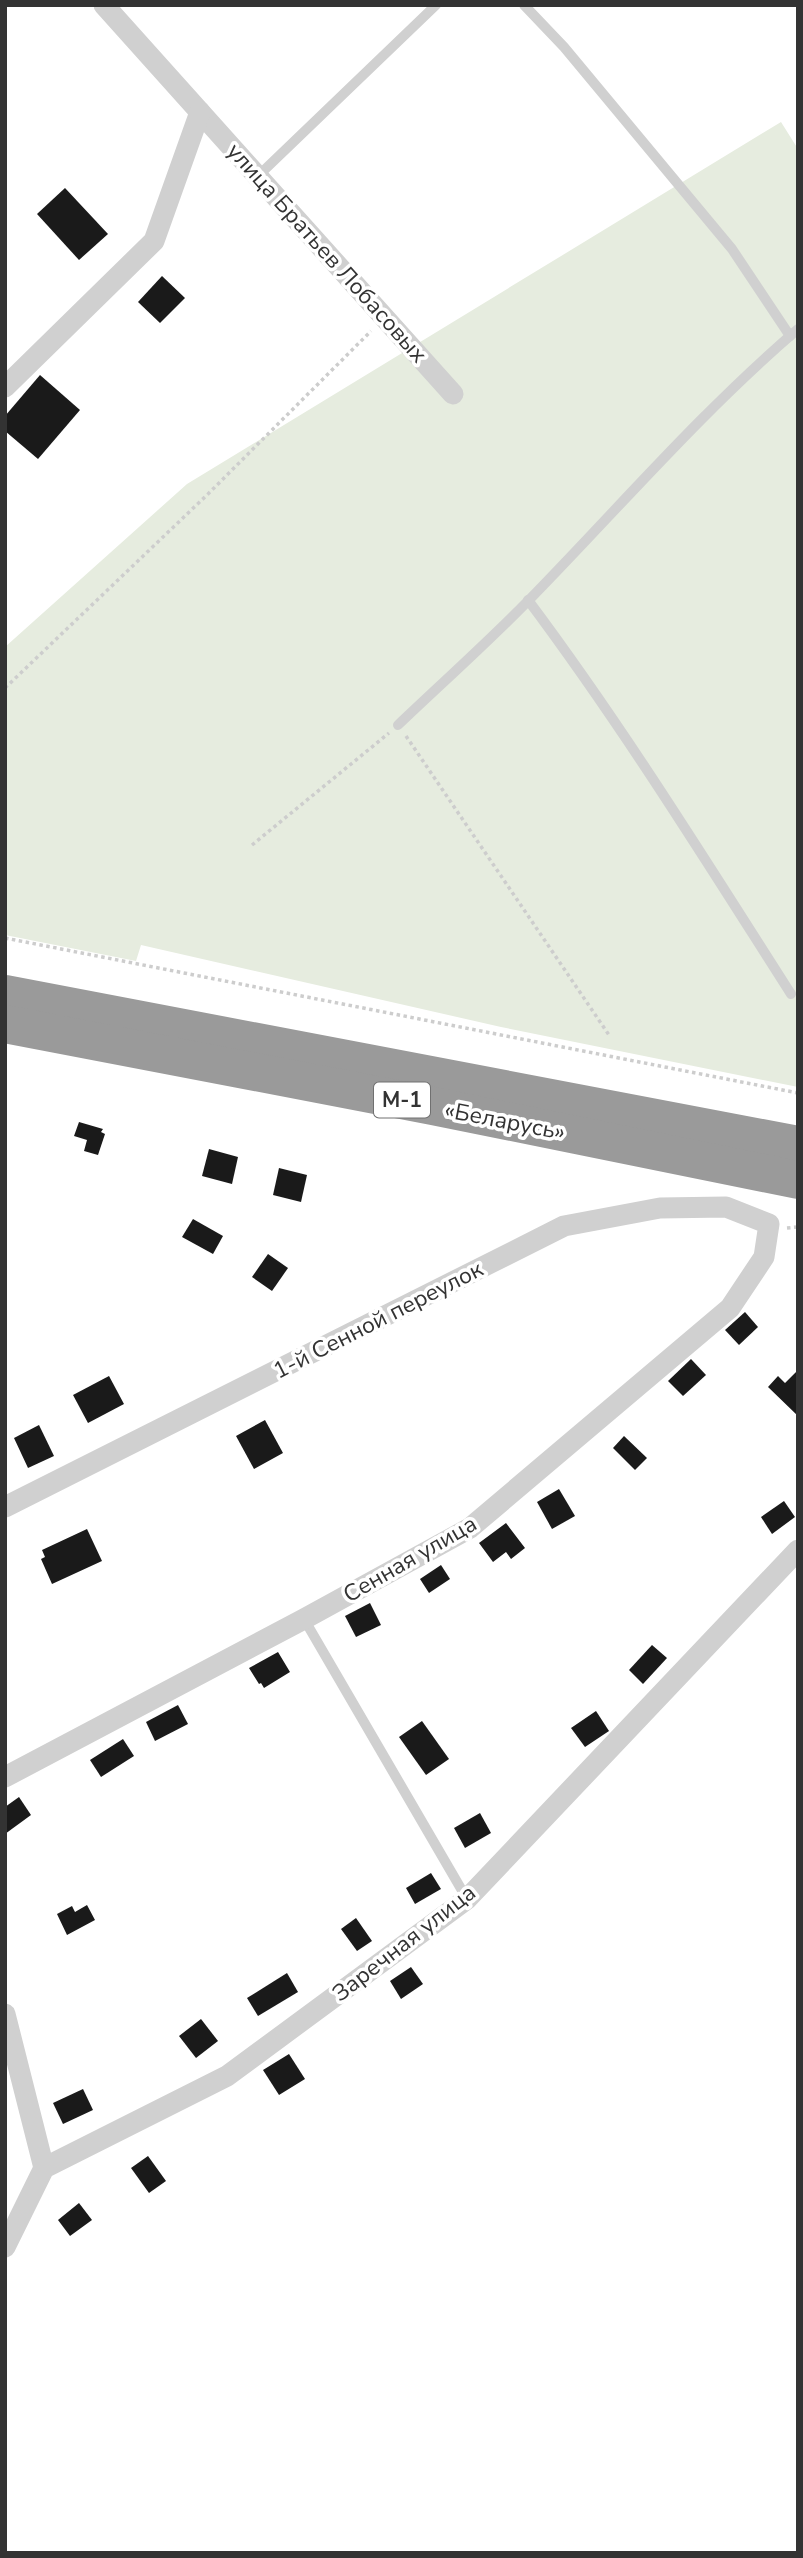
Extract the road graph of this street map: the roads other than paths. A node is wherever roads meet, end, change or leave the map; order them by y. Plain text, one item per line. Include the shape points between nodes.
1 (104, 5) edge
2 (436, 5) edge
3 (524, 5) edge
4 (200, 112) junction
5 (258, 176) junction
6 (794, 333) edge
7 (5, 387) edge
8 (453, 394) dead end
9 (528, 600) junction
10 (398, 725) road end
11 (5, 994) edge
12 (791, 994) dead end
13 (5, 1024) edge
14 (798, 1145) edge
15 (798, 1180) edge
16 (769, 1224) joint
17 (5, 1507) edge
18 (798, 1550) edge
19 (304, 1619) junction
20 (5, 1777) edge
21 (467, 1899) junction
22 (5, 2014) edge
23 (44, 2168) junction
24 (5, 2247) edge

1 - 4 street, улица Братьев Лобасовых
2 - 5 lane
3 - 6 lane via 732,249
4 - 5 street, улица Братьев Лобасовых
4 - 7 street via 154,241
5 - 8 street, улица Братьев Лобасовых
6 - 9 lane via 659,460
9 - 10 lane
9 - 12 lane via 674,809
11 - 14 highway, «Беларусь» / М-1
13 - 15 highway, «Беларусь» / М-1
16 - 17 street, 1-й Сенной переулок via 726,1206 660,1208 564,1226
16 - 19 street, Сенная улица via 764,1257 730,1308 470,1528
18 - 21 street, Заречная улица
19 - 20 street, Сенная улица
19 - 21 lane
21 - 23 street, Заречная улица via 227,2076
22 - 23 street
23 - 24 street

